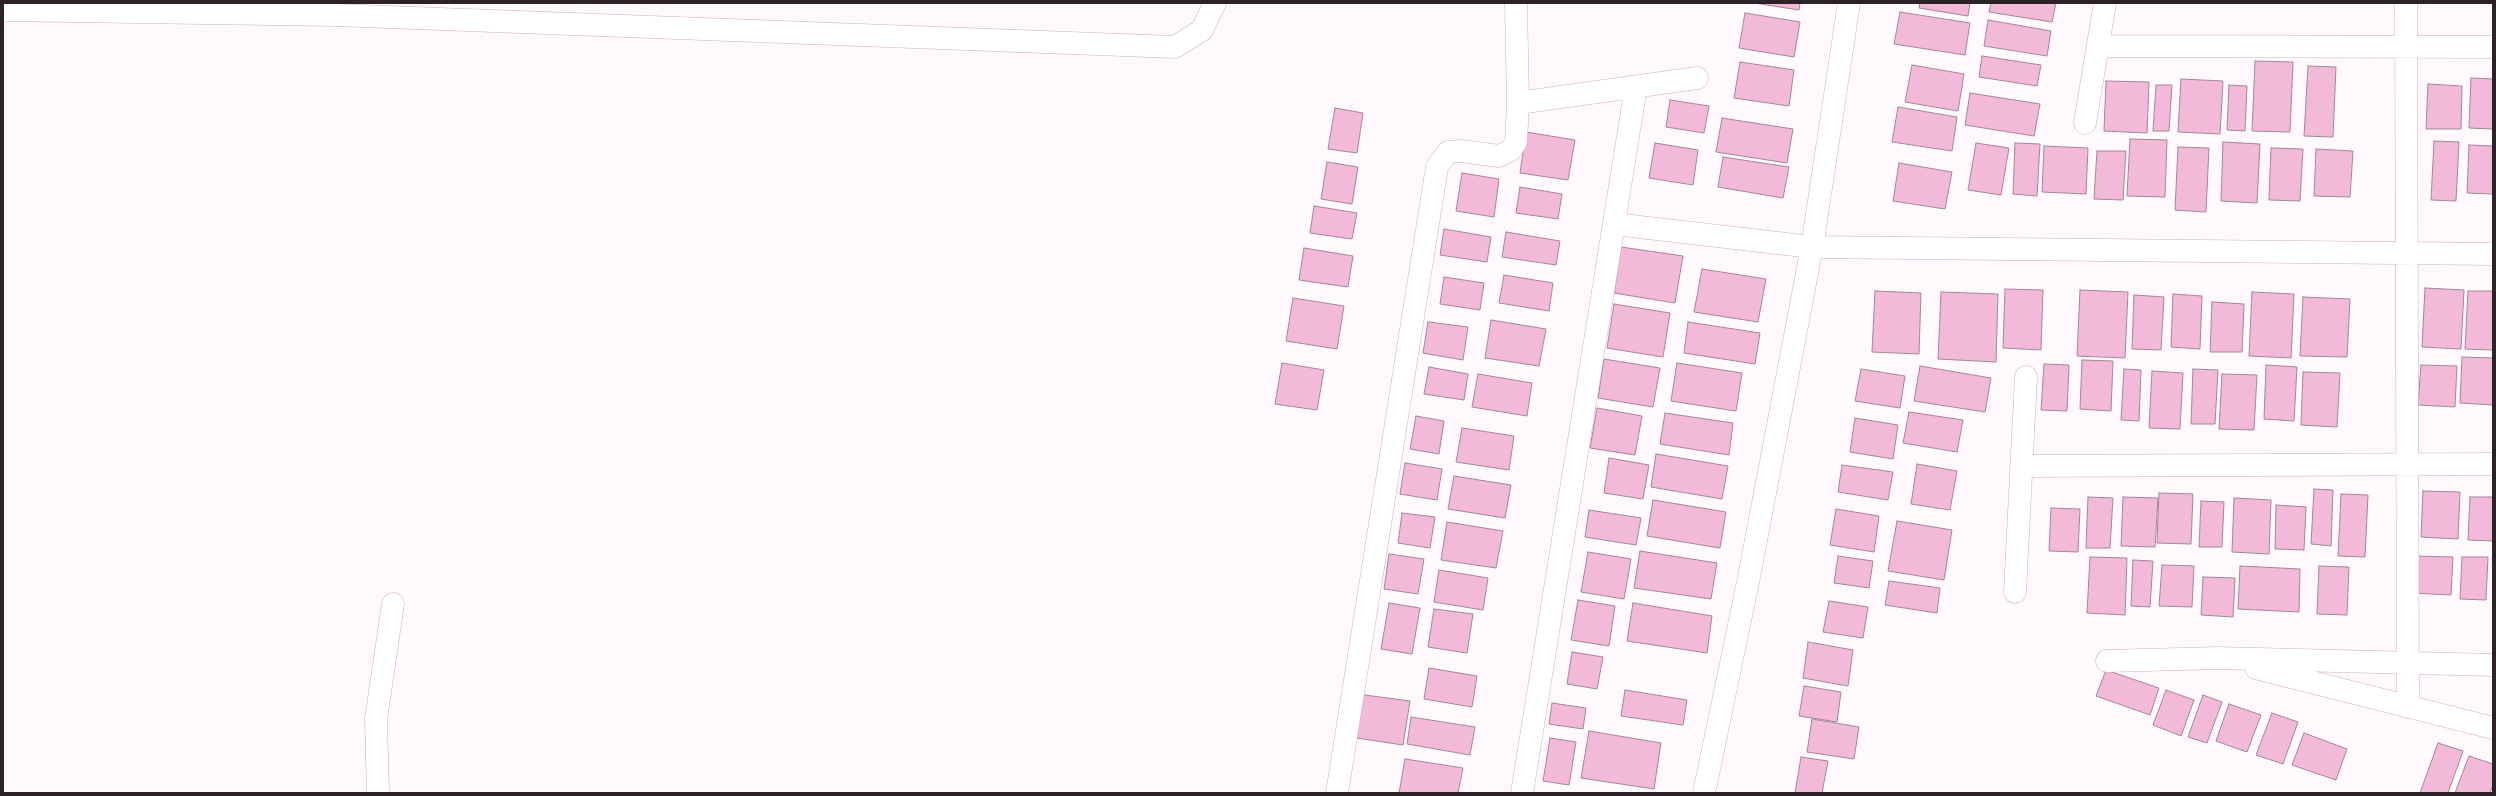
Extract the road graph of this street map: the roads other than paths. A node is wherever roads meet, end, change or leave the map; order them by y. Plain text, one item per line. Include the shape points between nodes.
1 (1215, 3) edge
2 (1516, 3) edge
3 (1850, 3) edge
4 (2105, 3) edge
5 (2406, 3) edge
6 (336, 9) edge
7 (3, 10) edge
8 (2098, 46) junction
9 (2406, 46) junction
10 (2493, 46) edge
11 (1697, 78) dead end
12 (1636, 87) junction
13 (1518, 103) junction
14 (2086, 123) dead end
15 (1614, 224) junction
16 (1812, 246) junction
17 (2407, 254) junction
18 (2493, 254) edge
19 (2026, 377) dead end
20 (2408, 464) junction
21 (2493, 464) edge
22 (2022, 466) junction
23 (2014, 592) dead end
24 (393, 604) dead end
25 (2218, 658) junction
26 (2108, 661) dead end
27 (2408, 663) junction
28 (2493, 665) edge
29 (2408, 707) junction
30 (2493, 728) edge
31 (378, 793) edge
32 (1337, 793) edge
33 (1522, 793) edge
34 (1704, 793) edge

1 - 6 street via 1202,30 1175,47
2 - 13 street
3 - 16 street
4 - 8 street
5 - 9 street
6 - 7 street
8 - 9 street
8 - 14 street
9 - 10 street
9 - 17 street
11 - 12 street
12 - 13 street
12 - 15 street
13 - 32 street via 1516,142 1511,150 1499,156 1461,151 1448,152 1437,167
15 - 16 street
15 - 33 street
16 - 17 street
16 - 34 street via 1748,582
17 - 18 street
17 - 20 street
19 - 22 street
20 - 21 street
20 - 22 street
20 - 27 street
22 - 23 street
24 - 31 street via 376,719
25 - 26 street
25 - 27 street
25 - 29 street
27 - 28 street
27 - 29 street
29 - 30 street

